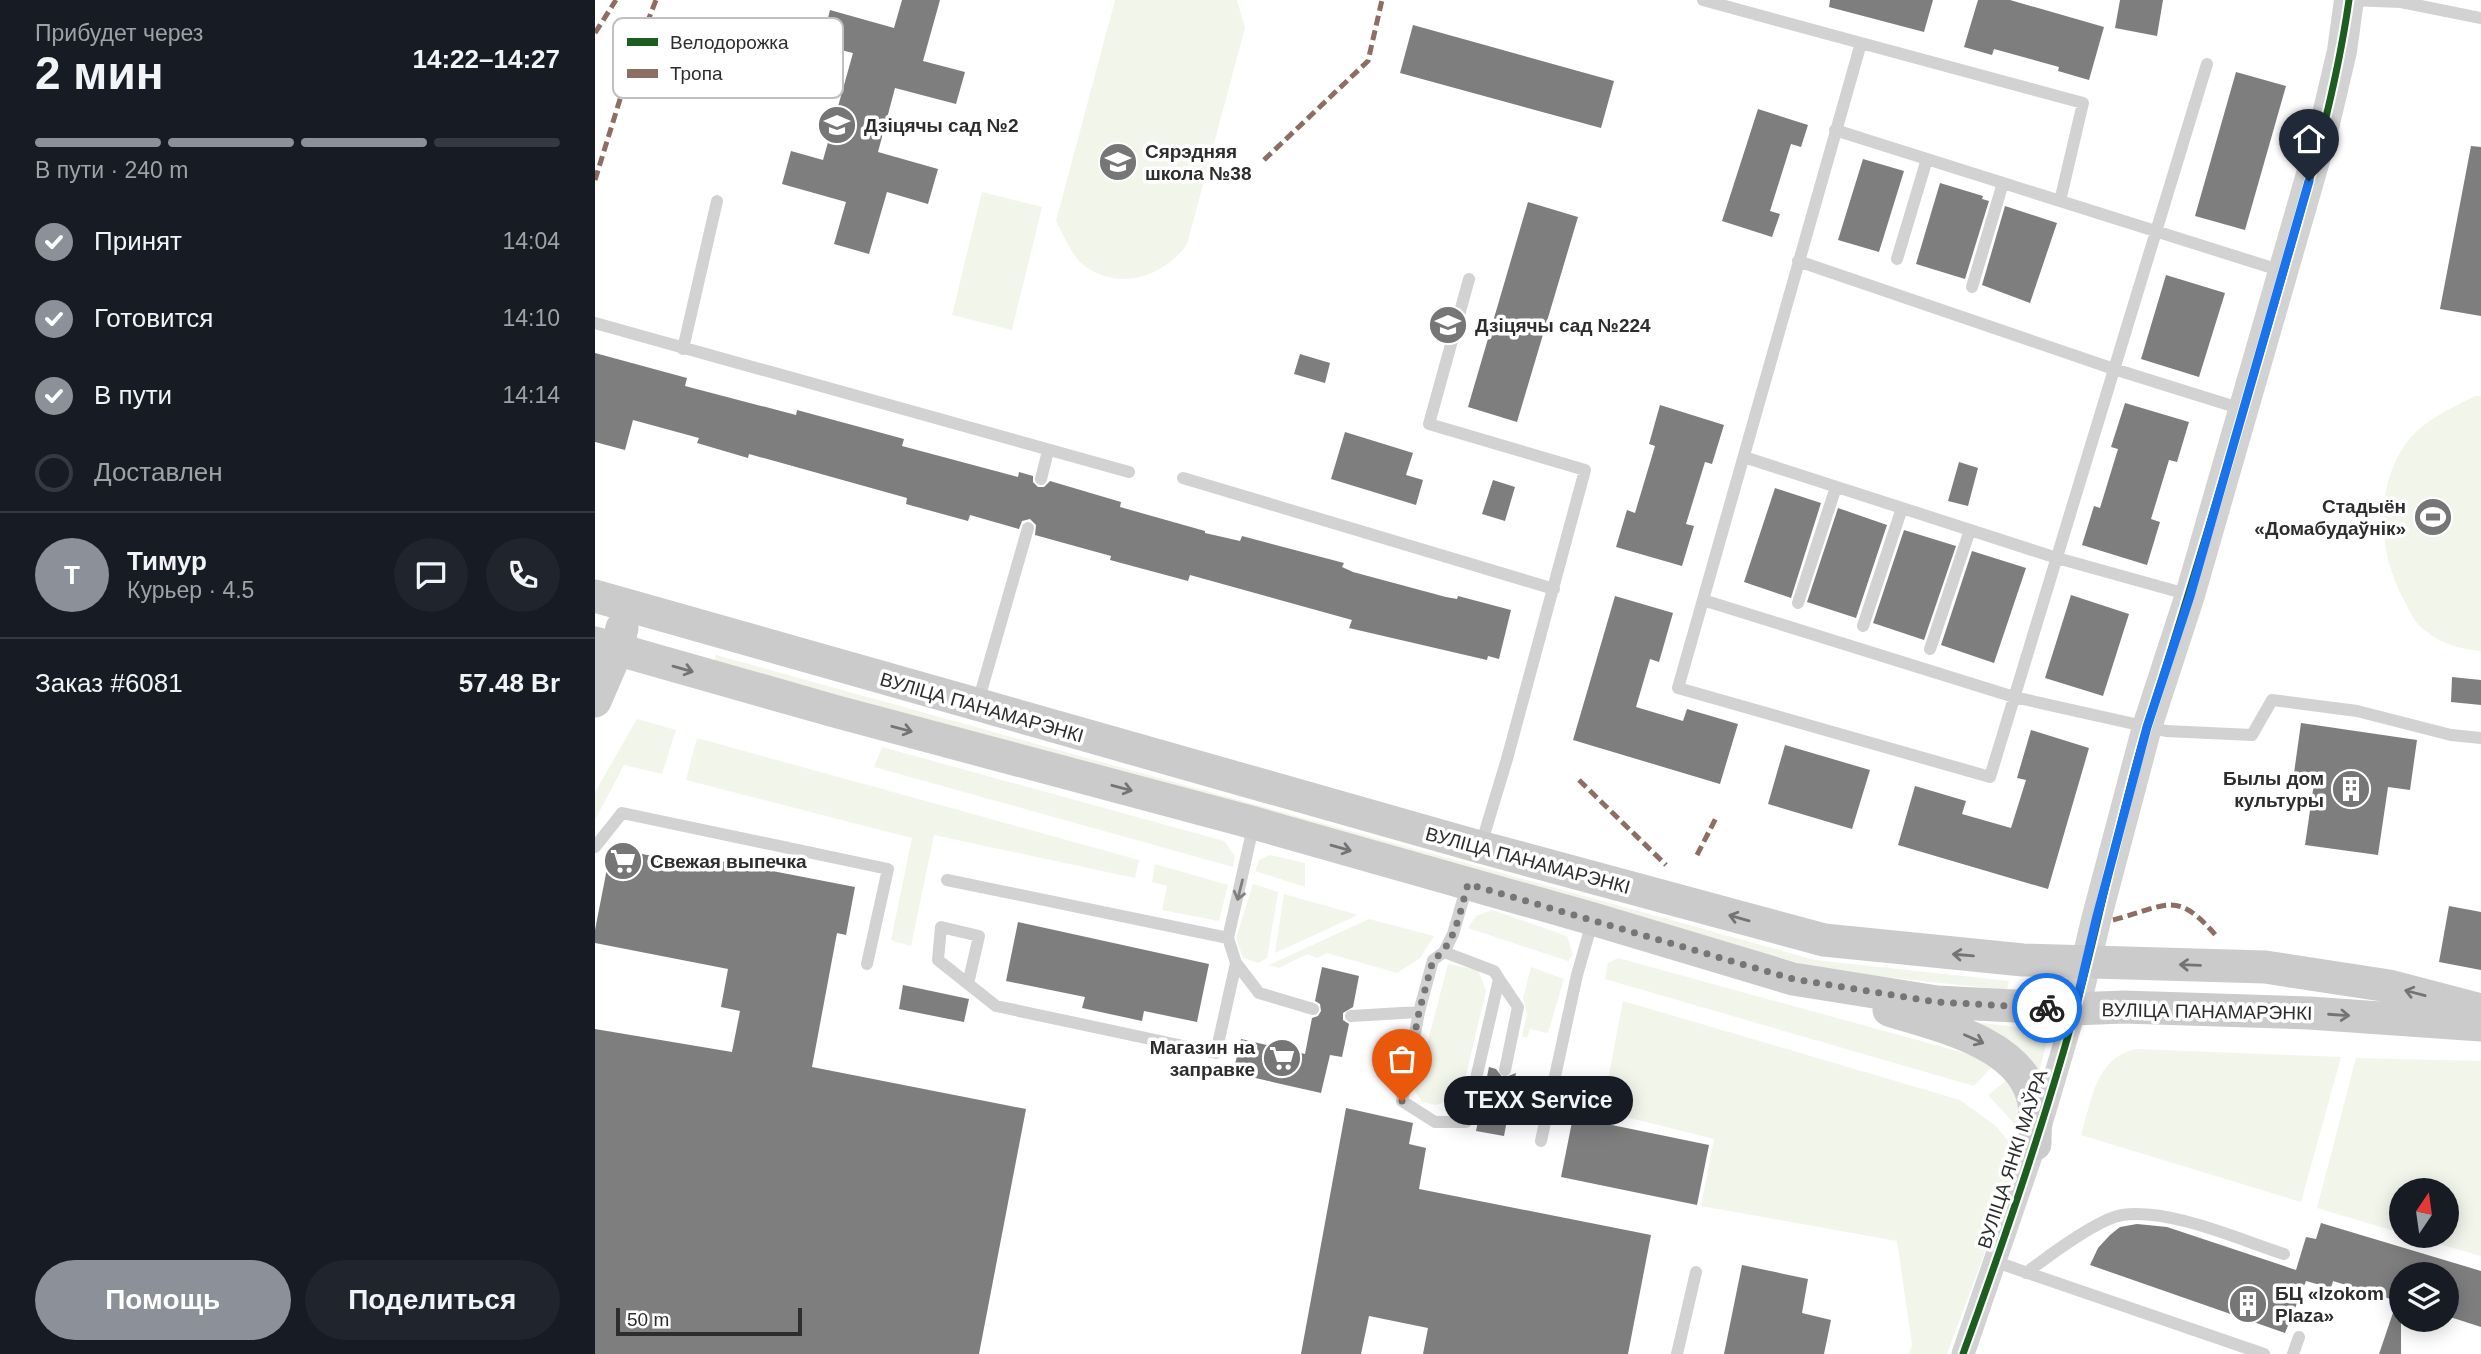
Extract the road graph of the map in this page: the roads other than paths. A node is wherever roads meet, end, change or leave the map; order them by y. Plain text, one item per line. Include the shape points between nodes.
1 (1703, 0) edge
2 (2349, 0) edge
3 (2481, 18) edge
4 (1861, 43) junction
5 (2207, 64) dead end
6 (1835, 130) junction
7 (1927, 159) junction
8 (2003, 183) junction
9 (717, 201) dead end
10 (2060, 201) junction
11 (2156, 232) junction
12 (1897, 259) dead end
13 (1798, 261) junction
14 (2284, 271) junction
15 (1469, 279) dead end
16 (1972, 287) dead end
17 (595, 323) edge
18 (683, 349) junction
19 (2114, 369) junction
20 (2244, 410) junction
21 (1048, 451) junction
22 (1744, 457) junction
23 (1129, 472) dead end
24 (1041, 478) dead end
25 (1183, 478) dead end
26 (1836, 487) junction
27 (1902, 508) junction
28 (1028, 528) dead end
29 (1970, 530) junction
30 (2057, 558) junction
31 (1554, 589) junction
32 (595, 596) edge
33 (2190, 596) junction
34 (1703, 600) junction
35 (1798, 603) dead end
36 (628, 605) junction
37 (1863, 626) dead end
38 (606, 646) edge
39 (1930, 649) dead end
40 (2014, 697) junction
41 (595, 701) edge
42 (977, 706) junction
43 (2147, 727) junction
44 (2481, 738) edge
45 (1254, 823) junction
46 (595, 847) edge
47 (1480, 847) junction
48 (947, 880) dead end
49 (1468, 884) junction
50 (1593, 919) junction
51 (1228, 938) junction
52 (1444, 952) junction
53 (1236, 963) junction
54 (2086, 963) junction
55 (867, 964) dead end
56 (1499, 979) junction
57 (1793, 979) junction
58 (968, 984) junction
59 (1314, 1009) dead end
60 (2075, 1009) junction
61 (2481, 1010) edge
62 (1419, 1012) junction
63 (1351, 1016) dead end
64 (2481, 1025) edge
65 (1505, 1070) dead end
66 (1541, 1141) dead end
67 (2035, 1143) junction
68 (2284, 1254) dead end
69 (1996, 1262) junction
70 (1696, 1272) dead end
71 (2026, 1273) junction
72 (2299, 1337) dead end
73 (1677, 1354) edge
74 (1963, 1354) edge
75 (2264, 1354) edge
76 (2293, 1354) edge

1 - 4 lane
2 - 3 lane via 2401,2
2 - 14 street, ВУЛІЦА ЯНКІ МАЎРА via 2322,136
4 - 6 lane
4 - 10 lane via 2083,103
5 - 11 lane
6 - 7 lane
6 - 13 lane
7 - 8 lane
7 - 12 lane
8 - 10 lane
8 - 16 lane
9 - 18 lane
10 - 11 lane
11 - 14 lane
11 - 19 lane
13 - 19 lane
13 - 22 lane
14 - 20 street, ВУЛІЦА ЯНКІ МАЎРА
15 - 31 lane via 1429,424 1585,470
17 - 18 lane
18 - 21 lane
19 - 20 lane
19 - 30 lane
20 - 33 street, ВУЛІЦА ЯНКІ МАЎРА
21 - 23 lane
21 - 24 lane
22 - 26 lane
22 - 34 lane
25 - 31 lane
26 - 27 lane
26 - 35 lane
27 - 29 lane
27 - 37 lane
28 - 42 lane
29 - 30 lane
29 - 39 lane
30 - 33 lane
30 - 40 lane
31 - 47 lane
32 - 36 main road, ВУЛІЦА ПАНАМАРЭНКІ
33 - 43 street, ВУЛІЦА ЯНКІ МАЎРА
34 - 40 lane
34 - 40 lane via 1678,688 1990,778
36 - 38 main road
36 - 42 main road, ВУЛІЦА ПАНАМАРЭНКІ
38 - 41 main road
38 -> 45 main road, ВУЛІЦА ПАНАМАРЭНКІ
40 - 43 lane
42 - 47 main road, ВУЛІЦА ПАНАМАРЭНКІ
43 - 44 lane via 2252,735 2271,700 2357,711
43 - 54 street, ВУЛІЦА ЯНКІ МАЎРА
45 -> 49 main road, ВУЛІЦА ПАНАМАРЭНКІ
45 -> 51 lane
46 - 55 lane via 622,813 888,869
54 -> 47 main road, ВУЛІЦА ПАНАМАРЭНКІ via 1824,940
48 - 51 lane
49 - 50 main road, ВУЛІЦА ПАНАМАРЭНКІ
49 - 52 lane
50 - 57 main road, ВУЛІЦА ПАНАМАРЭНКІ
50 - 66 lane
51 - 53 lane
52 - 56 lane via 1494,971
52 - 62 lane via 1433,960
53 - 58 lane via 1216,1053 996,1006
53 - 59 lane via 1259,993
54 - 60 street, ВУЛІЦА ЯНКІ МАЎРА
61 -> 54 main road, ВУЛІЦА ПАНАМАРЭНКІ via 2389,986 2265,967
56 - 62 lane via 1466,1122 1435,1122 1402,1101
56 - 65 lane via 1518,1007
57 - 60 main road, ВУЛІЦА ПАНАМАРЭНКІ via 1937,1002
57 -> 67 main road via 1978,1039 2007,1059 2033,1095
58 - 58 lane via 938,960 941,927 979,936
60 -> 64 main road, ВУЛІЦА ПАНАМАРЭНКІ via 2309,1013
60 - 67 street, ВУЛІЦА ЯНКІ МАЎРА
62 - 63 lane
67 - 69 street, ВУЛІЦА ЯНКІ МАЎРА
68 - 71 lane via 2161,1215 2120,1215 2067,1242
69 - 71 lane
69 - 74 street, ВУЛІЦА ЯНКІ МАЎРА
70 - 73 lane
71 - 75 lane
72 - 76 lane

